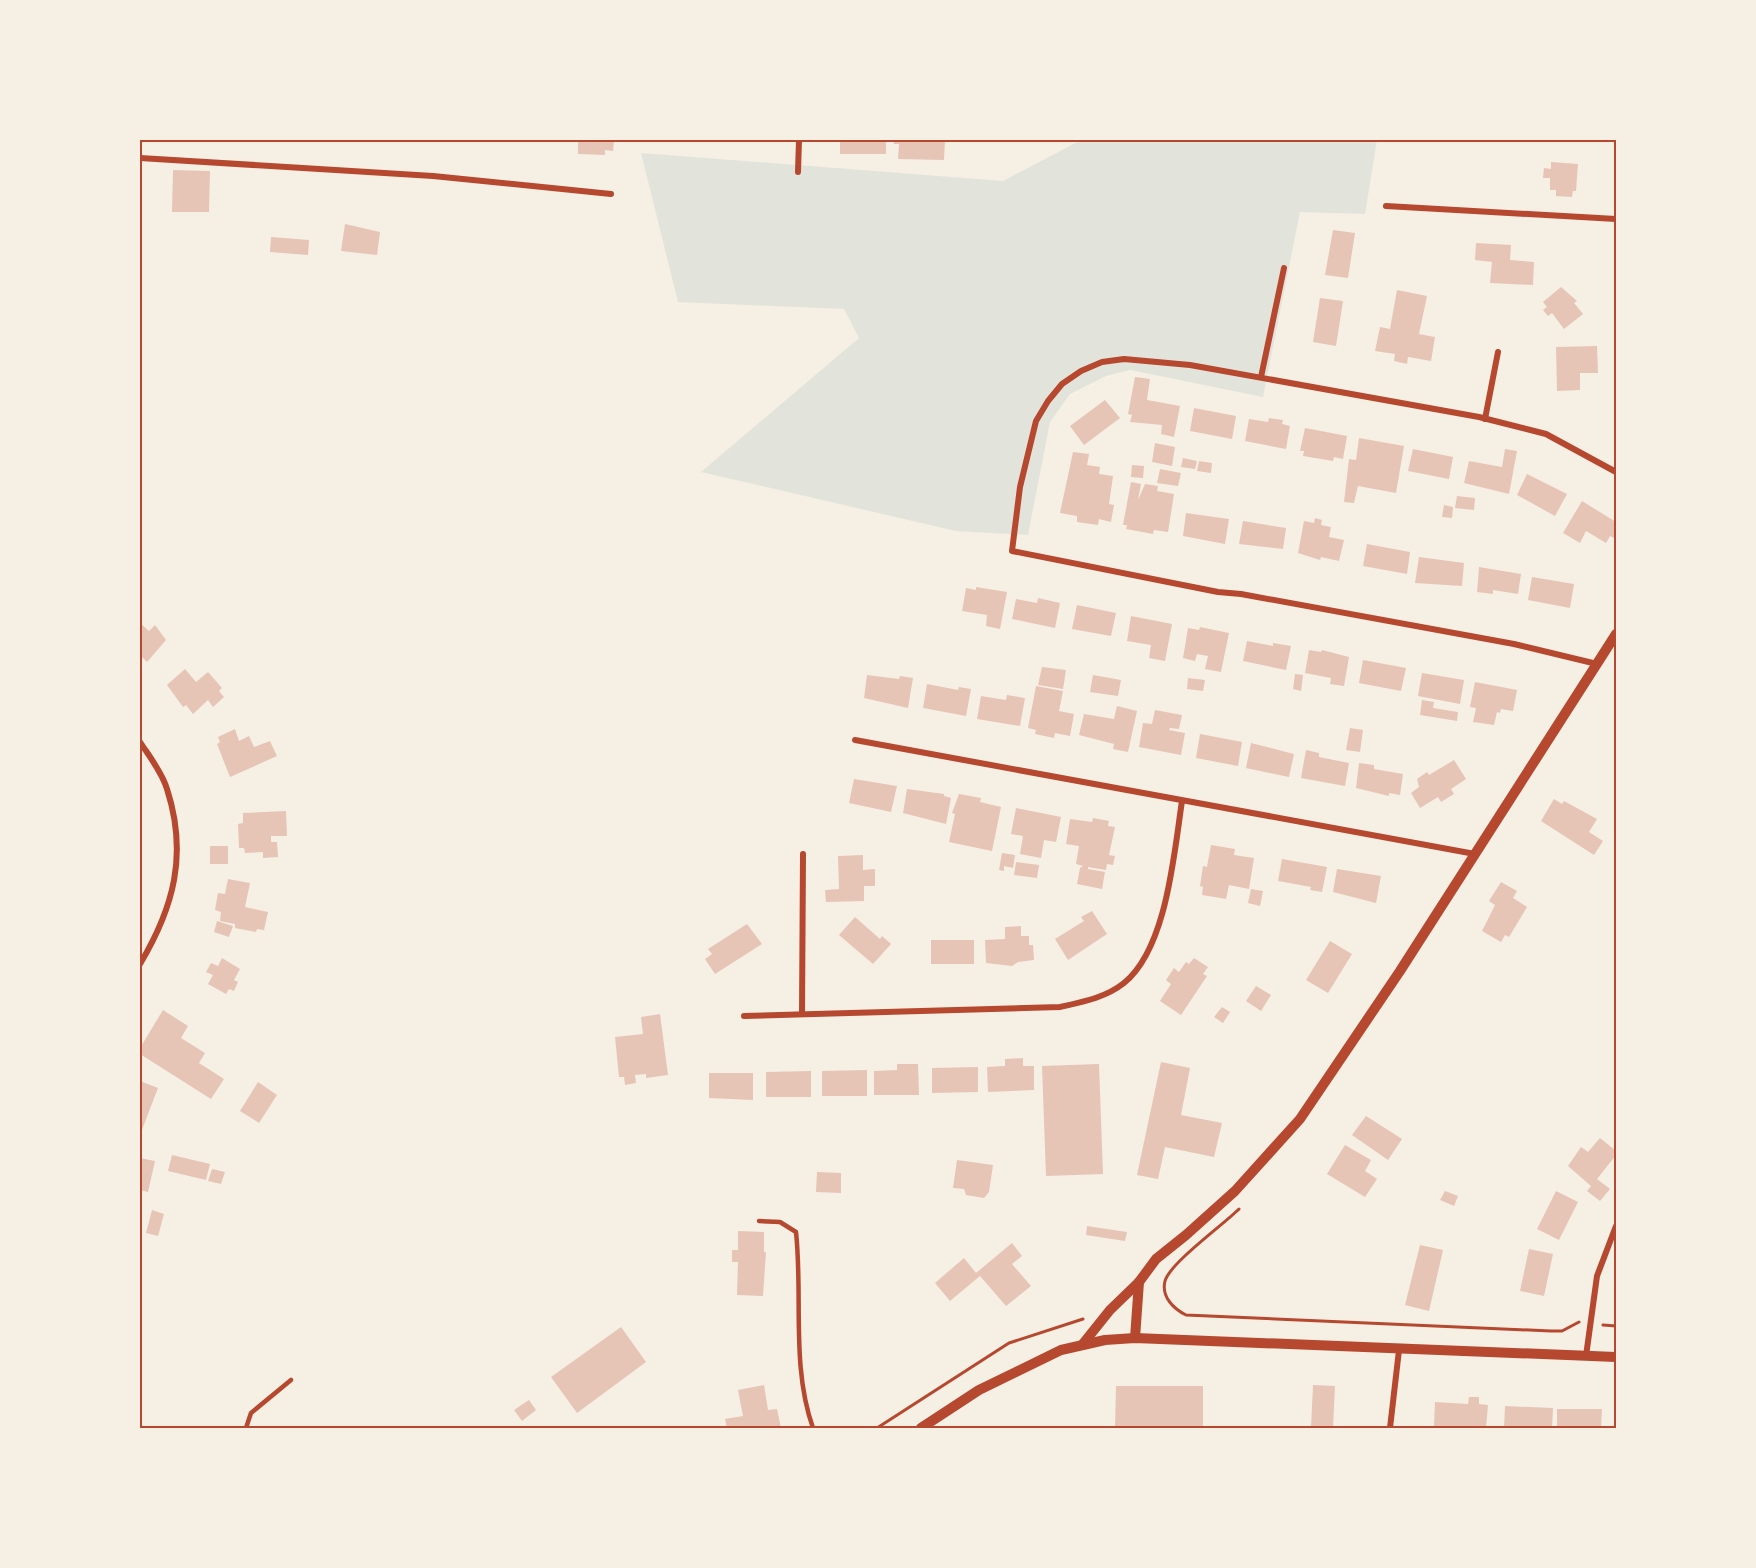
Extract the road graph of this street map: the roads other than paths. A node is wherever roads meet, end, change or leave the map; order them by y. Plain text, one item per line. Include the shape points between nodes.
1 (799, 140) edge
2 (140, 158) edge
3 (798, 172) dead end
4 (611, 194) dead end
5 (1386, 206) dead end
6 (1617, 219) edge
7 (1284, 268) dead end
8 (1498, 352) dead end
9 (1261, 376) junction
10 (1485, 418) junction
11 (1617, 472) edge
12 (1617, 634) edge
13 (1597, 664) junction
14 (855, 740) dead end
15 (140, 741) edge
16 (1182, 801) junction
17 (803, 854) dead end
18 (1476, 855) junction
19 (140, 964) edge
20 (802, 1013) junction
21 (744, 1016) dead end
22 (759, 1221) dead end
23 (1617, 1226) edge
24 (1139, 1282) junction
25 (1136, 1338) junction
26 (1082, 1345) junction
27 (1399, 1350) junction
28 (1586, 1356) junction
29 (1617, 1357) edge
30 (291, 1380) dead end
31 (246, 1428) edge
32 (813, 1428) edge
33 (923, 1428) edge
34 (1390, 1428) edge

1 - 3 street
2 - 4 street via 433,176
5 - 6 street
7 - 9 street
8 - 10 street
9 - 10 street
9 - 13 street via 1146,360 1102,362 1062,384 1036,421 1020,487 1012,551 1514,644
10 - 11 street via 1546,434
12 - 13 street
13 - 18 street
14 - 16 street
15 - 19 street via 167,787 177,854 164,920
16 - 18 street
16 - 20 street via 1152,943 1125,982 1105,995 1060,1007
17 - 20 street
18 - 24 street via 1300,1119 1235,1191 1156,1259
20 - 21 street
22 - 32 lane via 780,1222 796,1232 799,1351 806,1410
23 - 28 street via 1597,1276
24 - 25 street
24 - 26 street
25 - 26 street
25 - 27 street
26 - 33 street via 1019,1368
27 - 28 street
27 - 34 street
28 - 29 street
30 - 31 lane via 251,1413

